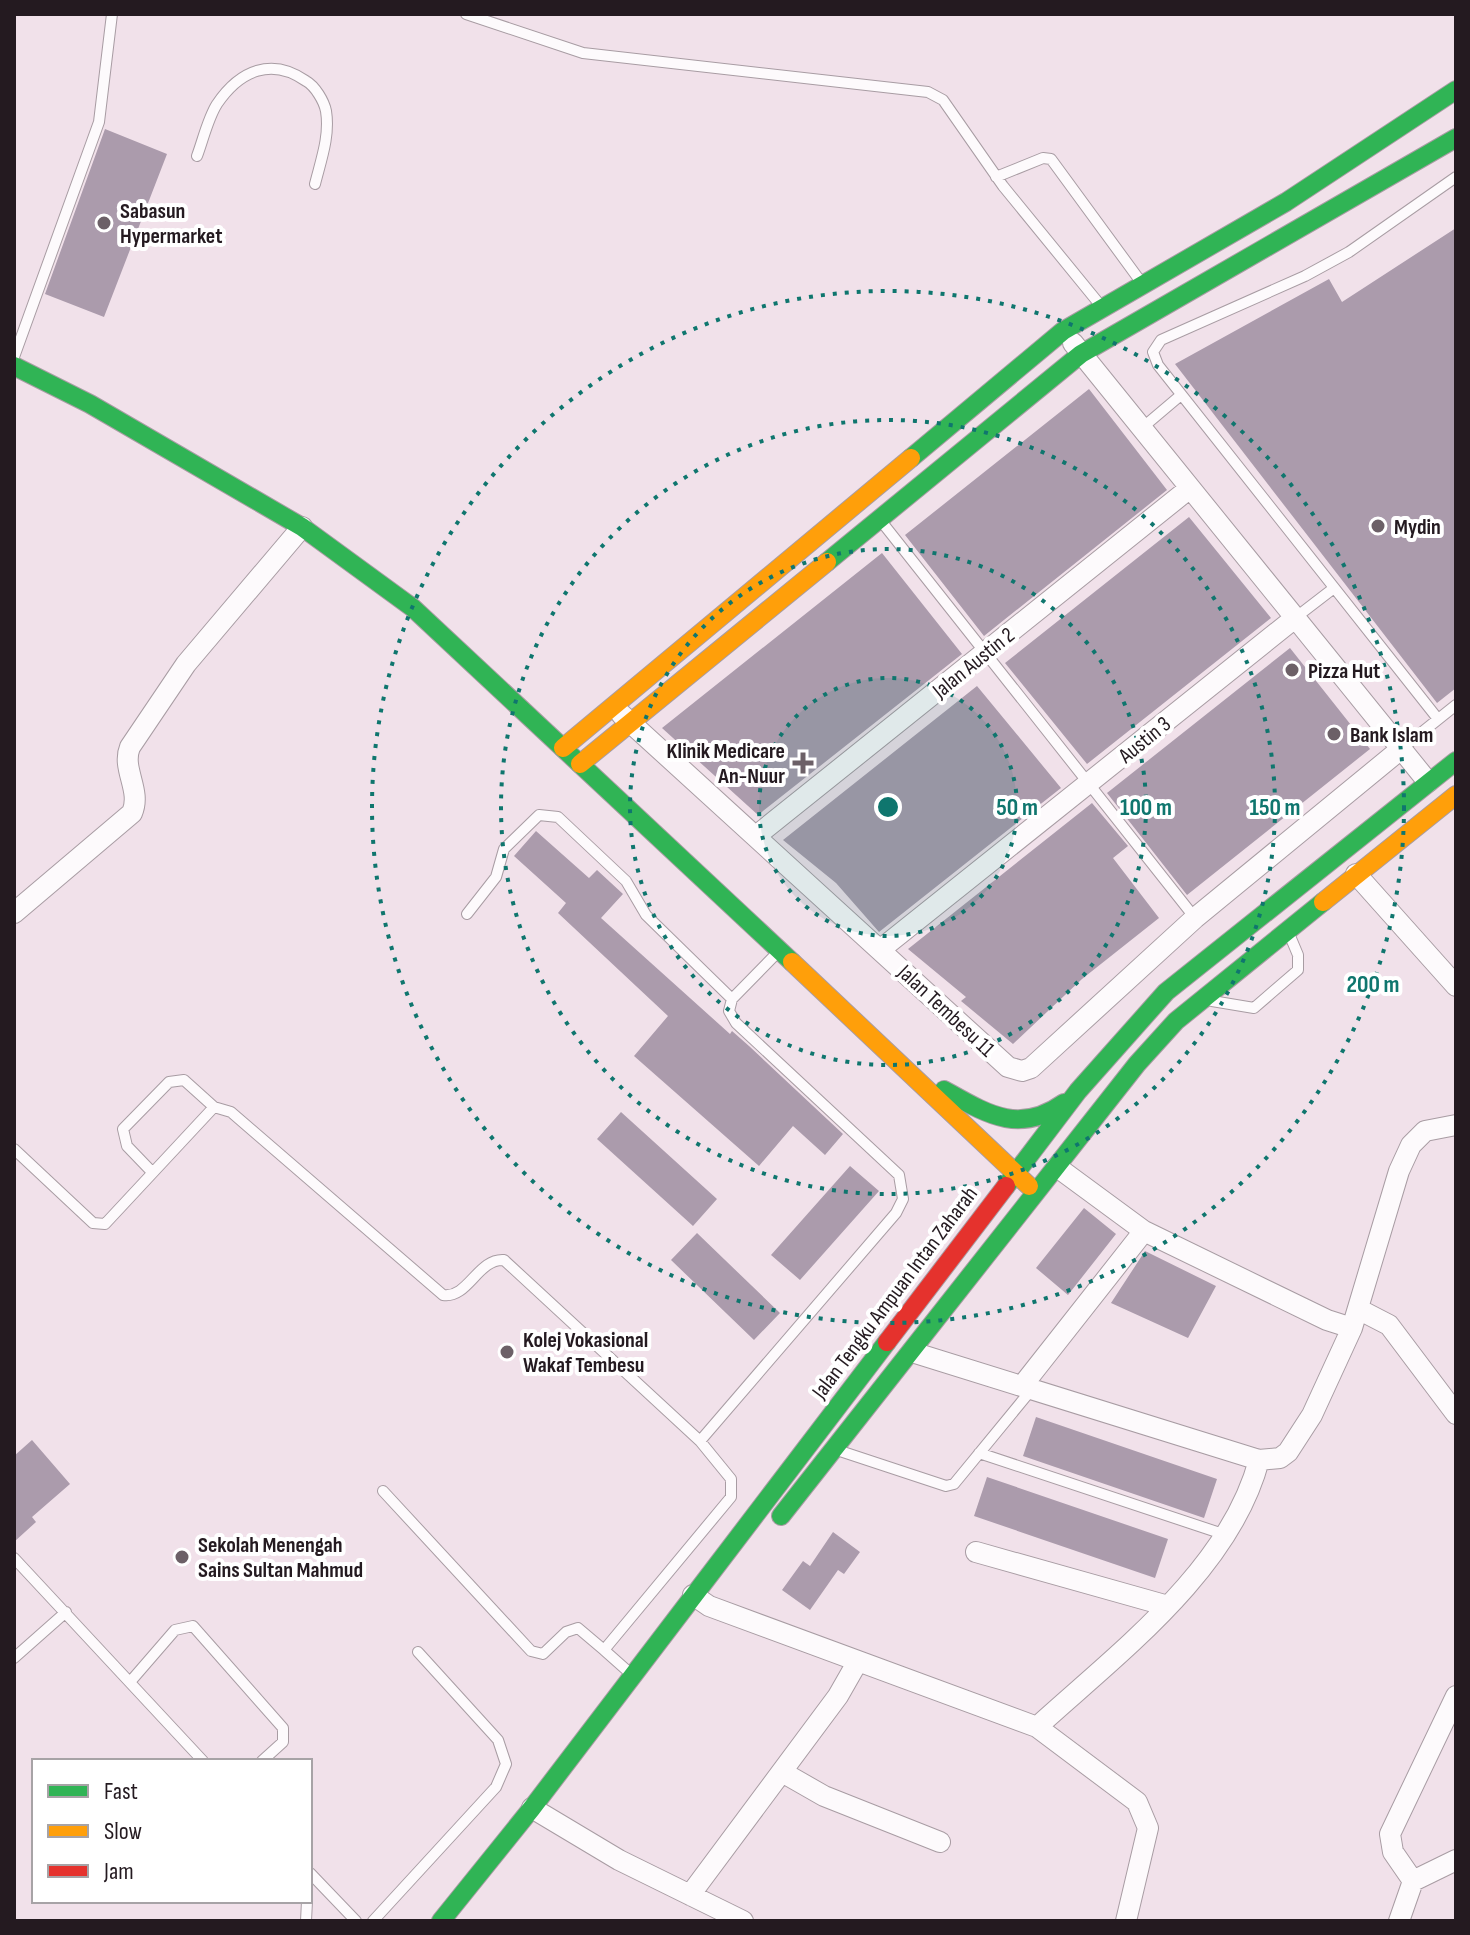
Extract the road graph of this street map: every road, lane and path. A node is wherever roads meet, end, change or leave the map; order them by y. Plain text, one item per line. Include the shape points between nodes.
1 (112, 14) edge
2 (466, 14) edge
3 (1456, 90) edge
4 (1456, 138) edge
5 (197, 156) dead end
6 (996, 177) junction
7 (1456, 177) edge
8 (315, 184) dead end
9 (1141, 282) junction
10 (1101, 306) junction
11 (1063, 331) junction
12 (1081, 354) junction
13 (14, 357) edge
14 (14, 366) edge
15 (1181, 395) junction
16 (1142, 428) junction
17 (1190, 488) junction
18 (861, 497) junction
19 (879, 518) junction
20 (302, 527) junction
21 (1334, 588) junction
22 (1295, 618) junction
23 (985, 653) junction
24 (1456, 705) edge
25 (613, 706) junction
26 (1438, 719) junction
27 (631, 723) junction
28 (563, 748) junction
29 (1401, 749) junction
30 (1456, 761) edge
31 (580, 764) junction
32 (1428, 782) junction
33 (1088, 784) junction
34 (1456, 795) edge
35 (756, 836) junction
36 (1356, 874) junction
37 (14, 913) edge
38 (467, 914) dead end
39 (1195, 918) junction
40 (1288, 930) junction
41 (881, 949) junction
42 (779, 951) junction
43 (1456, 986) edge
44 (732, 999) junction
45 (1203, 999) junction
46 (903, 1067) junction
47 (1078, 1091) junction
48 (214, 1107) junction
49 (1456, 1125) edge
50 (976, 1136) junction
51 (14, 1149) edge
52 (1057, 1167) junction
53 (152, 1172) junction
54 (1015, 1174) junction
55 (1037, 1193) junction
56 (980, 1220) junction
57 (1144, 1231) junction
58 (1355, 1318) junction
59 (912, 1352) junction
60 (1027, 1388) junction
61 (1456, 1414) edge
62 (700, 1441) junction
63 (834, 1449) junction
64 (979, 1453) junction
65 (1259, 1460) junction
66 (383, 1491) dead end
67 (767, 1534) dead end
68 (1223, 1534) junction
69 (976, 1552) dead end
70 (14, 1558) edge
71 (738, 1570) dead end
72 (701, 1601) junction
73 (1168, 1606) junction
74 (66, 1612) junction
75 (604, 1650) junction
76 (418, 1652) dead end
77 (14, 1658) edge
78 (858, 1661) junction
79 (632, 1676) junction
80 (130, 1682) junction
81 (1456, 1696) edge
82 (1037, 1727) junction
83 (201, 1759) edge
84 (264, 1759) edge
85 (782, 1772) junction
86 (537, 1811) junction
87 (940, 1842) dead end
88 (1456, 1860) edge
89 (312, 1877) edge
90 (1413, 1881) junction
91 (690, 1895) junction
92 (452, 1917) edge
93 (356, 1921) edge
94 (373, 1921) edge
95 (743, 1921) edge
96 (1126, 1921) edge
97 (1399, 1921) edge

1 - 13 lane via 99,122
2 - 6 lane via 583,53 928,92 943,100
3 - 9 main road via 1286,202
4 - 12 main road
5 - 8 lane via 217,104 259,69 276,66 311,84 326,107 328,133
6 - 9 lane via 1051,159
6 - 10 lane
7 - 15 lane via 1327,264 1161,340 1153,352
9 - 10 main road
10 - 11 main road
11 - 12 street
11 - 18 main road
12 - 16 street
12 - 19 main road
14 - 20 main road
15 - 16 lane
15 - 21 lane
16 - 17 street
17 - 22 street
17 - 23 street, Jalan Austin 2
18 - 19 lane
18 - 25 main road
19 - 23 lane
19 - 27 main road
20 - 28 main road via 413,608
20 - 37 street via 186,664 130,747 127,758 136,792 132,813
21 - 22 lane
21 - 26 lane
22 - 29 street
22 - 33 street, Austin 3
23 - 33 lane
23 - 35 street, Jalan Austin 2
24 - 26 lane
25 - 27 street, Jalan Tembesu 11
25 - 28 main road
26 - 29 lane
27 - 31 main road
27 - 35 street, Jalan Tembesu 11
28 - 31 main road
29 - 32 street
29 - 39 street, Jalan Tembesu 11
30 - 32 main road, Jalan Tengku Ampuan Intan Zaharah
31 - 42 main road
32 - 47 main road, Jalan Tengku Ampuan Intan Zaharah via 1166,992
33 - 39 lane
33 - 41 street, Austin 3
34 - 36 main road
35 - 41 street, Jalan Tembesu 11
36 - 40 main road
36 - 43 street
38 - 44 lane via 496,877 504,849 539,815 558,817 626,881 646,915
39 - 41 street, Jalan Tembesu 11 via 1022,1071 1008,1067
40 - 45 main road
40 - 45 lane via 1298,970 1254,1008
42 - 44 lane
42 - 46 main road
44 - 62 lane via 729,1011 736,1023 899,1175 903,1199
45 - 52 main road via 1137,1064
46 - 47 main road via 1008,1122 1035,1121
46 - 50 main road
47 - 54 main road, Jalan Tengku Ampuan Intan Zaharah
48 - 53 lane
48 - 53 lane via 184,1080 169,1082 123,1129 127,1146
48 - 62 lane via 231,1112 443,1295 455,1294 489,1263 504,1260
49 - 58 street via 1425,1131 1411,1145
50 - 54 main road
50 - 56 main road via 991,1179 991,1197
51 - 53 lane via 93,1223 105,1224
52 - 55 main road
52 - 57 street
54 - 55 main road
54 - 56 main road, Jalan Tengku Ampuan Intan Zaharah
55 - 59 main road
56 - 72 main road, Jalan Tengku Ampuan Intan Zaharah
57 - 58 street via 1327,1320
57 - 60 street
58 - 61 street via 1389,1325
58 - 65 street via 1297,1442 1280,1458
59 - 60 street
59 - 63 main road
60 - 64 lane
60 - 65 street
62 - 75 lane via 731,1479 731,1497
63 - 64 lane via 946,1486 954,1484
63 - 67 main road
64 - 68 lane
65 - 68 street via 1252,1487
66 - 75 lane via 531,1651 543,1654 578,1628
68 - 73 street
69 - 73 street
70 - 74 lane
71 - 72 main road, Jalan Tengku Ampuan Intan Zaharah
72 - 78 street
72 - 79 main road, Jalan Tengku Ampuan Intan Zaharah
72 - 86 main road, Jalan Tengku Ampuan Intan Zaharah
73 - 82 street
74 - 77 lane
74 - 80 lane
75 - 79 lane
76 - 94 lane via 498,1740 506,1764 496,1787
78 - 82 street
78 - 85 street
79 - 86 main road, Jalan Tengku Ampuan Intan Zaharah
80 - 83 lane
80 - 84 lane via 175,1630 193,1626 283,1728 283,1742
81 - 90 street via 1390,1834 1393,1852
82 - 96 street via 1137,1802 1147,1818
85 - 87 street via 824,1796
85 - 91 street
86 - 91 street
86 - 92 main road, Jalan Tengku Ampuan Intan Zaharah
88 - 90 street
89 - 93 lane
90 - 97 street
91 - 95 street

